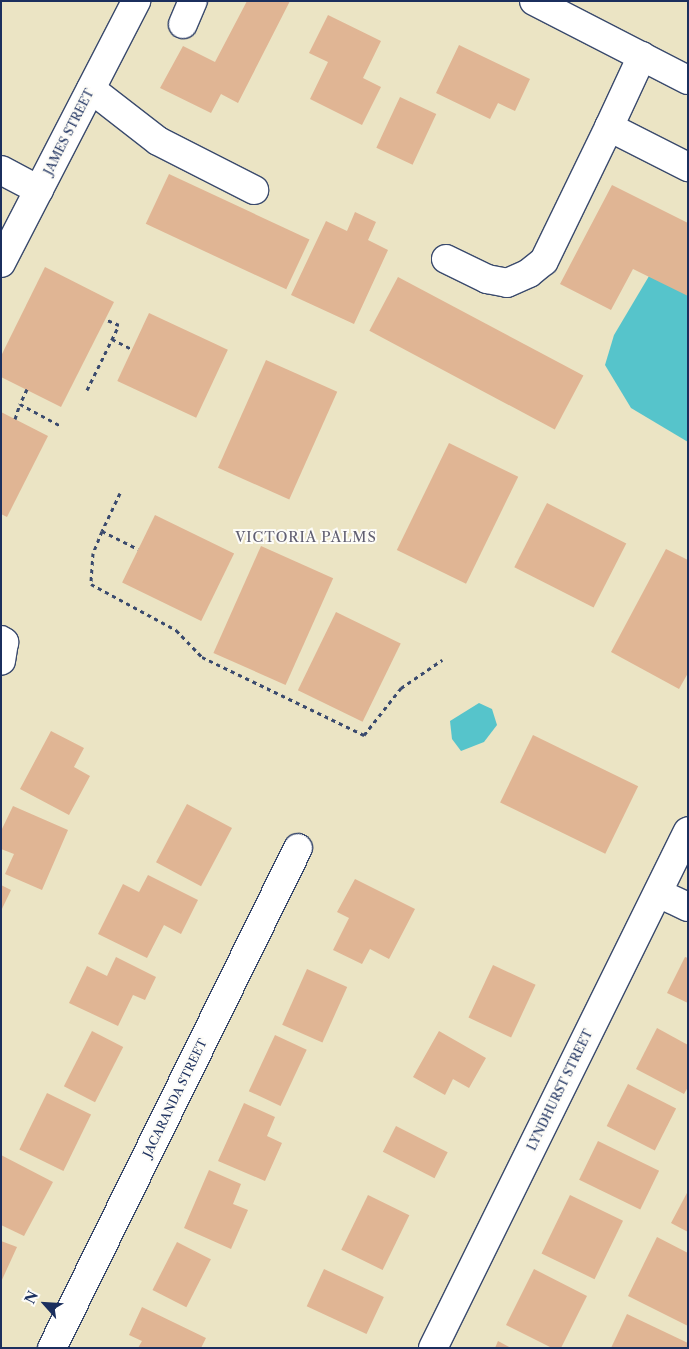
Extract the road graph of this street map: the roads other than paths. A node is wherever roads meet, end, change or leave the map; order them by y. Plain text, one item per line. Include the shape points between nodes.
1 (136, 1) edge
2 (534, 1) edge
3 (642, 56) junction
4 (688, 80) edge
5 (91, 89) junction
6 (609, 127) junction
7 (688, 166) edge
8 (1, 170) edge
9 (39, 190) junction
10 (254, 190) dead end
11 (446, 259) dead end
12 (1, 263) edge
13 (688, 832) edge
14 (298, 848) dead end
15 (658, 893) junction
16 (688, 907) edge
17 (52, 1348) edge
18 (433, 1348) edge

1 - 5 street, JAMES STREET
2 - 3 street
3 - 4 street
3 - 6 street
5 - 9 street, JAMES STREET
5 - 10 street via 158,141
6 - 7 street
6 - 11 street via 544,261 529,273 507,283 487,279
8 - 9 street
9 - 12 street, JAMES STREET
13 - 15 street, LYNDHURST STREET
14 - 17 street, JACARANDA STREET
15 - 16 street
15 - 18 street, LYNDHURST STREET

